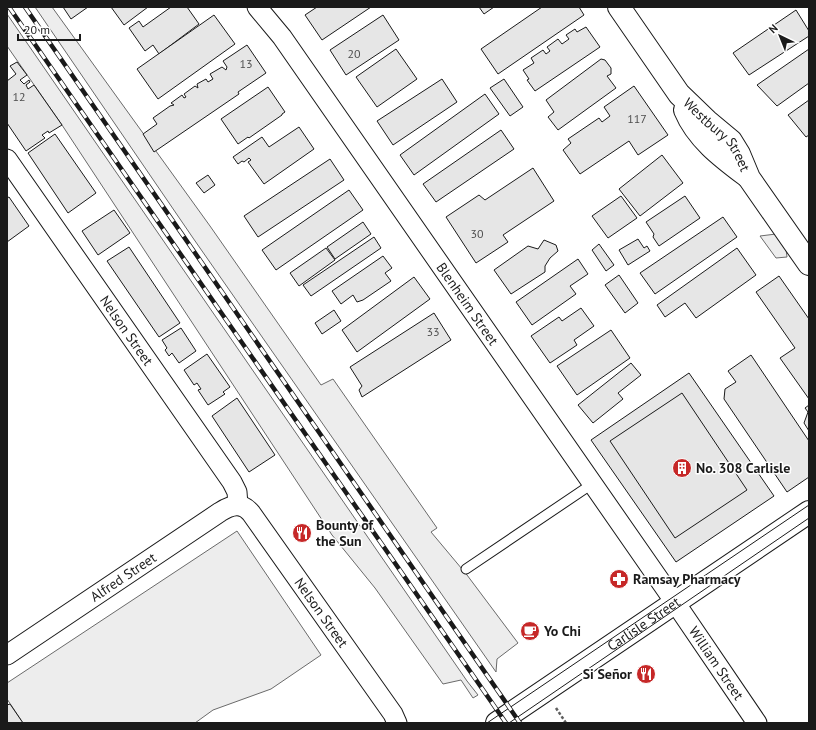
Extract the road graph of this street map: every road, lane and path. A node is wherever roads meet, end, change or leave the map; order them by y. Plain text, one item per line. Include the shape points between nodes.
1 (257, 7) edge
2 (619, 7) edge
3 (7, 160) edge
4 (809, 264) edge
5 (592, 484) junction
6 (240, 505) junction
7 (809, 512) edge
8 (466, 569) dead end
9 (675, 603) junction
10 (7, 655) edge
11 (755, 722) edge
12 (397, 723) edge
13 (497, 723) edge

1 - 5 street, Blenheim Street via 286,44
2 - 4 main road, Westbury Street via 679,94 731,141 749,178
3 - 6 street, Nelson Street via 232,482
5 - 8 lane
5 - 9 street, Blenheim Street
6 - 10 street, Alfred Street via 231,506 220,512
6 - 12 street, Nelson Street via 251,513
7 - 9 main road, Carlisle Street
9 - 11 street, William Street
9 - 13 main road, Carlisle Street

